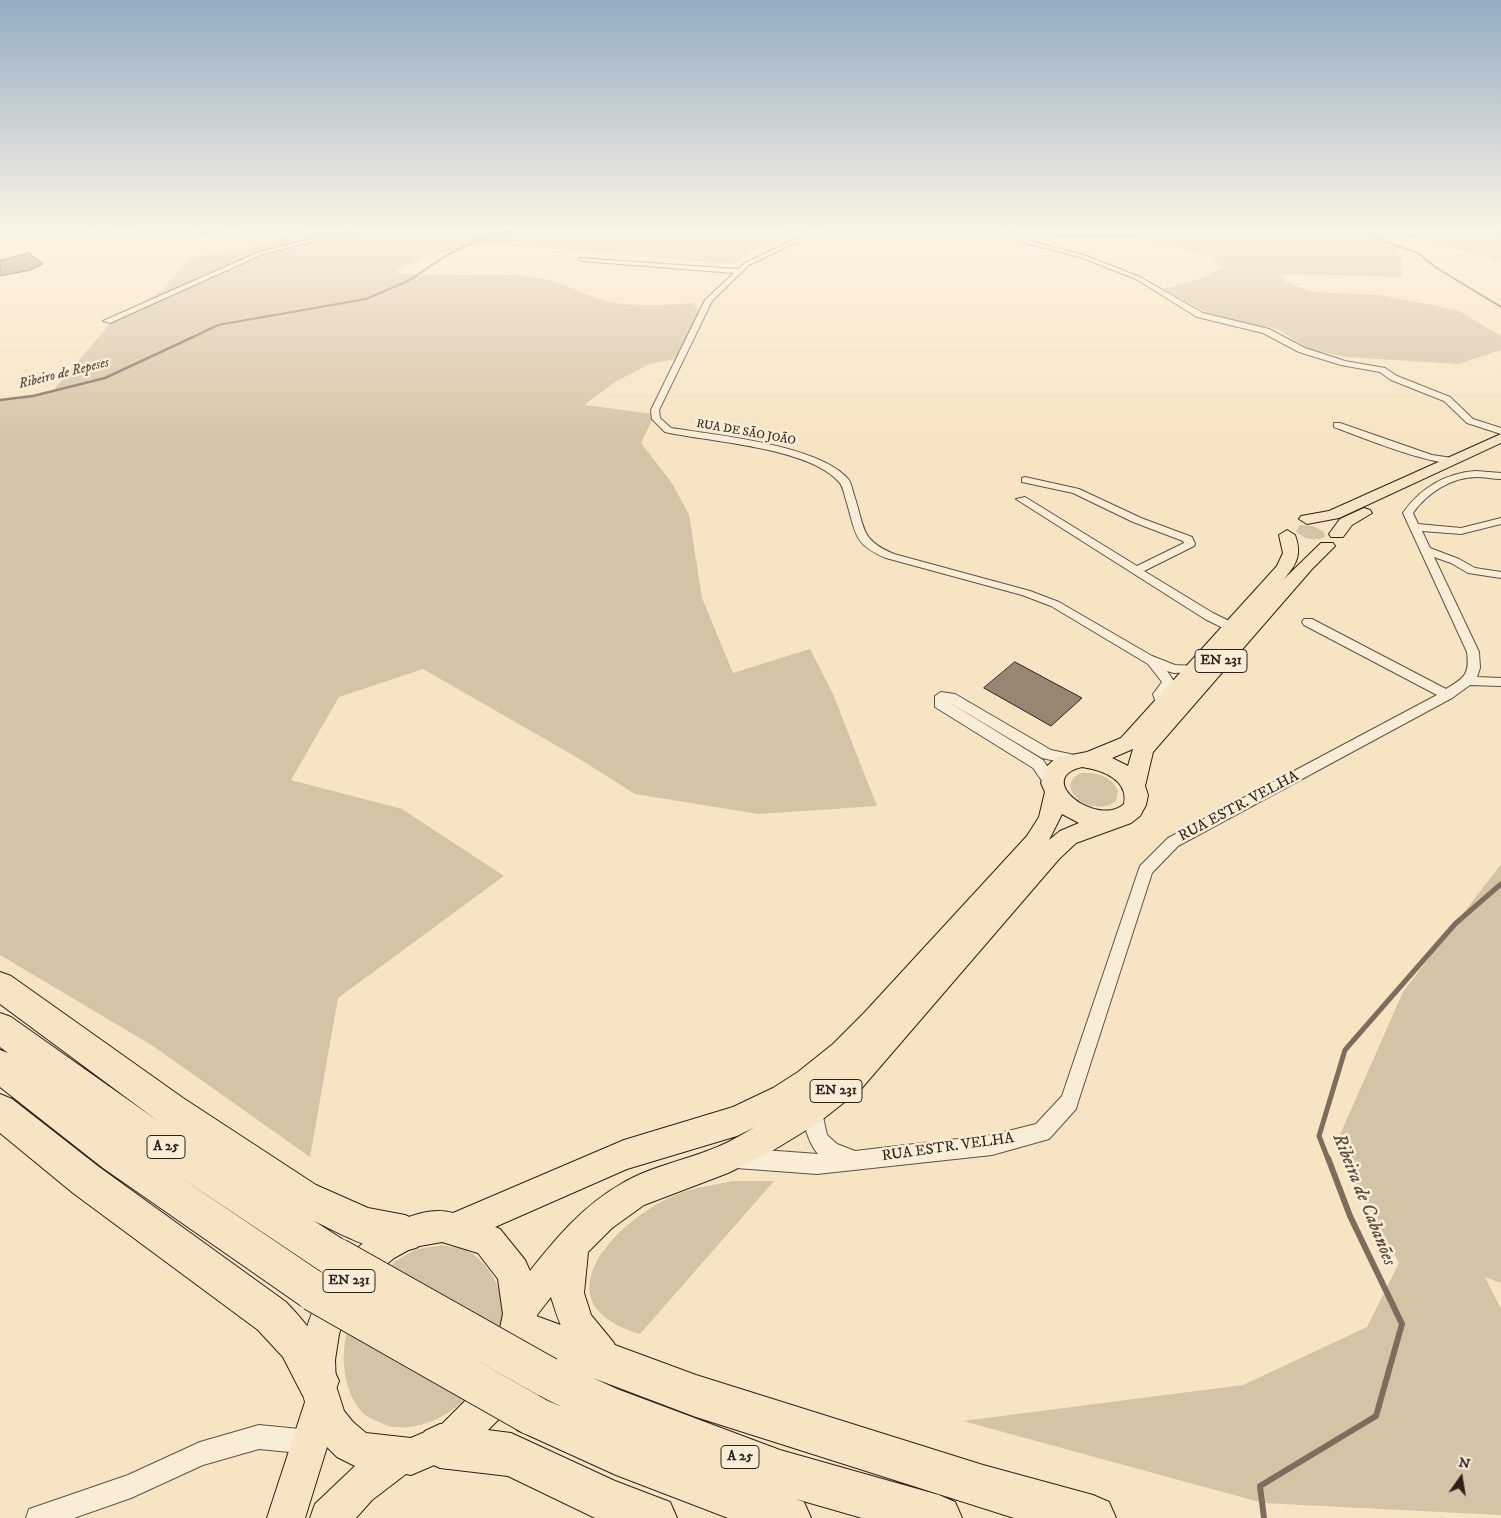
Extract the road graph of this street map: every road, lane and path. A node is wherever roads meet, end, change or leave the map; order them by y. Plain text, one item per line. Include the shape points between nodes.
1 (159, 299) edge
2 (710, 299) edge
3 (1173, 299) edge
4 (107, 322) dead end
5 (1337, 425) dead end
6 (1485, 428) junction
7 (1501, 432) edge
8 (1501, 438) edge
9 (1483, 447) junction
10 (1501, 448) edge
11 (1419, 455) junction
12 (1461, 467) junction
13 (1421, 476) junction
14 (1501, 476) edge
15 (1026, 480) dead end
16 (1021, 499) dead end
17 (1307, 519) junction
18 (1501, 521) edge
19 (1413, 527) junction
20 (1287, 535) junction
21 (1332, 540) junction
22 (1424, 550) junction
23 (1136, 571) junction
24 (1501, 575) edge
25 (1308, 622) dead end
26 (1231, 627) junction
27 (1148, 659) junction
28 (1193, 668) junction
29 (1467, 681) junction
30 (1501, 682) edge
31 (1447, 695) junction
32 (1162, 704) junction
33 (1082, 759) junction
34 (1134, 787) junction
35 (1054, 789) junction
36 (1110, 820) junction
37 (0, 986) edge
38 (0, 1028) edge
39 (0, 1066) edge
40 (813, 1110) junction
41 (0, 1111) edge
42 (728, 1158) junction
43 (861, 1160) junction
44 (459, 1227) junction
45 (405, 1234) junction
46 (573, 1246) junction
47 (520, 1319) junction
48 (611, 1365) junction
49 (320, 1392) junction
50 (539, 1396) junction
51 (310, 1442) junction
52 (440, 1446) junction
53 (397, 1458) junction
54 (38, 1518) edge
55 (286, 1518) edge
56 (329, 1518) edge
57 (654, 1518) edge
58 (788, 1518) edge
59 (939, 1518) edge
60 (1093, 1518) edge

1 - 4 street
2 - 27 street, RUA DE SÃO JOÃO via 655,410 661,426 678,434 778,449 828,467 845,482 863,539 871,548 890,556 997,583 1055,604
3 - 6 street via 1200,315 1266,330 1302,350 1382,370 1447,399 1465,417
5 - 11 street
6 - 7 street
6 - 9 street via 1492,435 1483,440
8 - 9 main road, EN 231
9 - 12 main road, EN 231
10 - 12 main road, EN 231
11 - 12 street
11 - 13 street via 1427,462 1421,467
12 - 13 main road, EN 231
12 - 14 street
12 - 19 street via 1414,503 1408,513
12 - 21 main road, EN 231 via 1346,522
13 - 17 main road, EN 231 via 1333,515
15 - 23 street via 1076,491 1137,520 1188,539 1190,544
16 - 23 street
17 - 20 main road, EN 231 via 1286,522 1284,530
17 - 21 main road via 1322,523
18 - 19 street via 1461,531
19 - 22 street
20 - 21 main road via 1310,545
20 - 26 main road, EN 231 via 1292,559
21 - 34 main road, EN 231 via 1306,565 1143,750
22 - 24 street via 1472,571
22 - 29 street via 1473,652 1476,666 1473,677
23 - 26 street
25 - 31 street
26 - 28 main road, EN 231
27 - 28 street via 1174,669
27 - 32 street via 1169,683 1159,694
28 - 32 main road, EN 231
29 - 30 street
29 - 31 street, RUA ESTR. VELHA
31 - 43 street, RUA ESTR. VELHA via 1173,842 1145,870 1070,1102 1042,1132 992,1145
32 - 33 main road, EN 231 via 1128,742
33 - 34 main road via 1117,769
33 - 35 main road, EN 231 via 1057,768 1053,776
33 - 35 street via 1047,754 950,697 941,696 940,704 1038,764
34 - 36 main road, EN 231 via 1137,796 1130,812
35 - 36 main road via 1072,811 1098,820
35 - 44 main road, EN 231 via 1050,818 1035,843 874,1022 808,1082 736,1121 624,1155
36 - 40 main road, EN 231 via 1068,836 850,1079
37 - 45 highway via 171,1110 303,1198 367,1226
38 - 50 highway, A 25, bridge via 129,1123
39 - 50 highway, A 25, bridge via 116,1155 314,1290
40 - 42 main road, EN 231
40 - 43 street via 820,1142 830,1153
41 - 49 highway via 86,1180 272,1316 298,1343
42 - 43 street, RUA ESTR. VELHA via 817,1164
42 - 46 main road, EN 231 via 632,1195 603,1215
44 - 45 main road, EN 231 via 423,1228
44 - 47 main road, EN 231 via 476,1232 502,1253 518,1287
45 - 49 main road, EN 231 via 369,1258 340,1293 322,1336 318,1359
46 - 47 main road, EN 231
46 - 48 main road via 567,1293 574,1317 577,1325
47 - 48 highway
47 - 52 main road, EN 231 via 509,1368 494,1397 472,1422
48 - 60 highway via 714,1402 983,1488
49 - 51 main road, EN 231
49 - 53 main road, EN 231 via 330,1422 342,1437 358,1449 376,1456
50 - 58 highway, A 25 via 631,1460
50 - 59 highway, A 25 via 607,1407 780,1472
51 - 54 street via 259,1437 208,1451 131,1486
51 - 55 main road, EN 231
52 - 53 main road, EN 231 via 418,1455
52 - 57 highway via 511,1454 606,1500
53 - 56 main road, EN 231 via 359,1487

